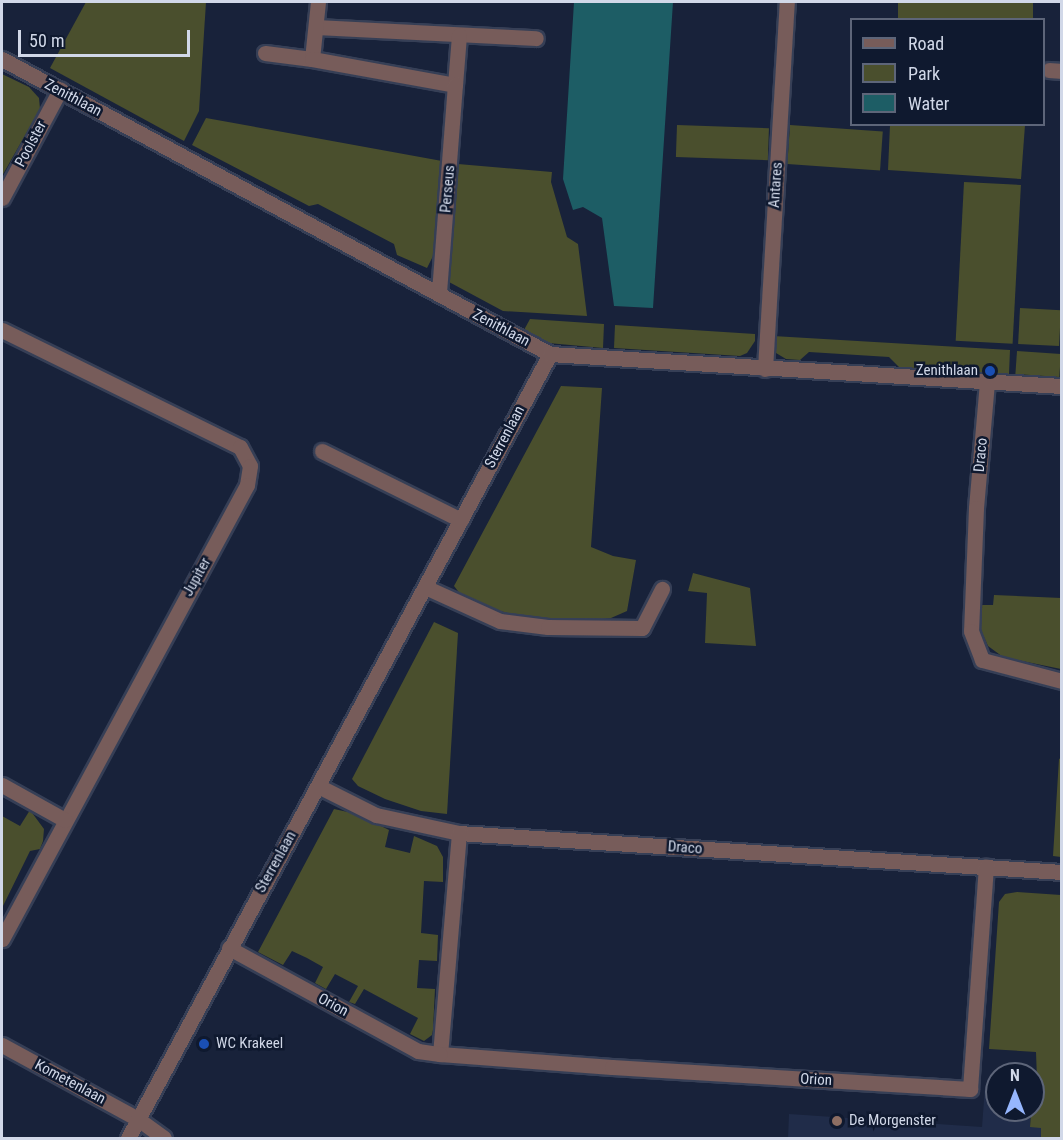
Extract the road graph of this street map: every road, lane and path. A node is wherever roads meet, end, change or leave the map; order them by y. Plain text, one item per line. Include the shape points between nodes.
1 (318, 2) edge
2 (787, 2) edge
3 (316, 27) junction
4 (459, 35) junction
5 (536, 38) dead end
6 (265, 53) dead end
7 (2, 59) edge
8 (312, 59) junction
9 (455, 85) junction
10 (60, 90) junction
11 (2, 198) edge
12 (439, 292) junction
13 (2, 330) edge
14 (550, 354) junction
15 (765, 369) junction
16 (987, 382) junction
17 (1062, 386) edge
18 (322, 451) dead end
19 (460, 520) junction
20 (425, 587) junction
21 (662, 589) dead end
22 (1062, 681) edge
23 (2, 785) edge
24 (318, 786) junction
25 (65, 820) junction
26 (459, 833) junction
27 (986, 867) junction
28 (1062, 872) edge
29 (2, 939) edge
30 (229, 948) junction
31 (2, 1045) edge
32 (440, 1054) junction
33 (138, 1119) junction
34 (128, 1138) edge
35 (164, 1138) edge

1 - 3 street
2 - 15 street, Antares
3 - 4 street
3 - 8 street
4 - 5 street
4 - 9 street, Perseus
6 - 8 street
7 - 10 street, Zenithlaan
8 - 9 street
9 - 12 street, Perseus
10 - 11 street, Poolster
10 - 12 street, Zenithlaan
12 - 14 street, Zenithlaan
13 - 25 street, Jupiter via 240,447 250,466 247,485
14 - 15 street, Zenithlaan
14 - 19 street, Sterrenlaan
15 - 16 street, Zenithlaan
16 - 17 street, Zenithlaan
16 - 22 street, Draco via 971,631 982,660
18 - 19 street
19 - 20 street, Sterrenlaan
20 - 21 street via 501,621 559,627 642,628
20 - 24 street, Sterrenlaan
23 - 25 street
24 - 26 street, Draco via 376,815
24 - 30 street, Sterrenlaan
25 - 29 street, Jupiter
26 - 27 street, Draco
26 - 32 street
27 - 28 street, Draco
27 - 32 street, Orion via 970,1089
30 - 32 street, Orion via 418,1051
30 - 33 street, Sterrenlaan
31 - 33 street, Kometenlaan
33 - 34 street, Sterrenlaan
33 - 35 street, Kometenlaan

